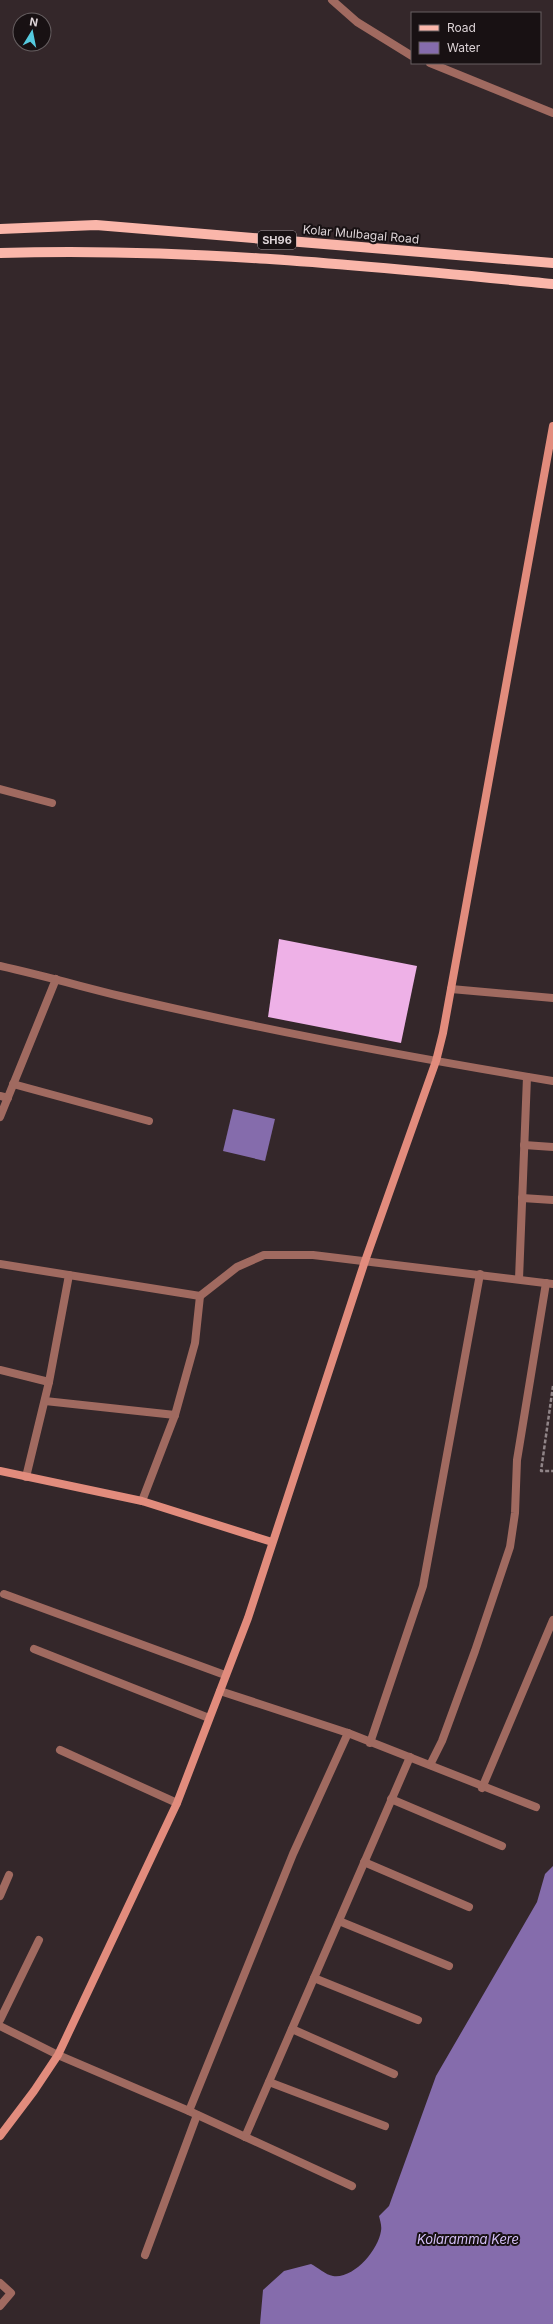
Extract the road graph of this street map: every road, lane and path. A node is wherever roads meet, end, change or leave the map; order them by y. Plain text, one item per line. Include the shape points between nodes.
1 (332, 0) edge
2 (411, 55) edge
3 (432, 64) edge
4 (553, 113) edge
5 (0, 229) edge
6 (0, 253) edge
7 (553, 263) edge
8 (553, 284) edge
9 (553, 426) edge
10 (0, 789) edge
11 (52, 803) dead end
12 (0, 966) edge
13 (56, 979) junction
14 (451, 989) junction
15 (553, 998) edge
16 (436, 1061) junction
17 (527, 1077) junction
18 (553, 1081) edge
19 (13, 1084) junction
20 (4, 1097) edge
21 (0, 1117) edge
22 (149, 1121) dead end
23 (524, 1145) junction
24 (553, 1147) edge
25 (522, 1198) junction
26 (553, 1200) edge
27 (365, 1261) junction
28 (0, 1264) edge
29 (480, 1274) junction
30 (69, 1275) junction
31 (519, 1279) junction
32 (550, 1283) edge
33 (200, 1296) junction
34 (0, 1370) edge
35 (50, 1382) junction
36 (553, 1386) edge
37 (45, 1401) junction
38 (175, 1415) junction
39 (0, 1471) edge
40 (553, 1471) edge
41 (26, 1477) junction
42 (142, 1501) junction
43 (272, 1542) junction
44 (4, 1594) dead end
45 (553, 1620) edge
46 (34, 1649) dead end
47 (225, 1675) junction
48 (220, 1691) junction
49 (209, 1718) junction
50 (348, 1733) junction
51 (370, 1743) junction
52 (60, 1750) dead end
53 (410, 1757) junction
54 (430, 1765) junction
55 (482, 1788) junction
56 (391, 1799) junction
57 (177, 1803) junction
58 (536, 1807) dead end
59 (502, 1846) dead end
60 (364, 1862) junction
61 (9, 1875) dead end
62 (0, 1896) edge
63 (469, 1907) dead end
64 (339, 1921) junction
65 (39, 1940) dead end
66 (449, 1966) dead end
67 (314, 1978) junction
68 (0, 2020) edge
69 (418, 2020) dead end
70 (0, 2026) edge
71 (292, 2029) junction
72 (58, 2055) junction
73 (394, 2074) dead end
74 (269, 2082) junction
75 (189, 2111) junction
76 (197, 2115) junction
77 (385, 2126) dead end
78 (0, 2136) edge
79 (245, 2137) junction
80 (352, 2186) dead end
81 (145, 2255) dead end
82 (0, 2284) edge
83 (0, 2306) edge

1 - 2 street via 357,22
3 - 4 street
5 - 7 main road, Kolar Mulbagal Road / SH96 via 96,225
6 - 8 main road, SH96 via 87,251 240,256 398,268
9 - 14 street
10 - 11 street
12 - 13 street
13 - 16 street via 121,996
13 - 19 street
14 - 15 street
14 - 16 street
16 - 17 street
16 - 27 street
17 - 18 street
17 - 23 street
19 - 20 street
19 - 22 street
20 - 21 street
23 - 24 street
23 - 25 street
25 - 26 street
25 - 31 street
27 - 29 street
27 - 33 street via 313,1255 264,1255 237,1267
27 - 43 street
28 - 30 street
29 - 31 street
29 - 51 street via 422,1586
30 - 33 street
30 - 35 street
31 - 32 street
32 - 54 street via 517,1460 515,1513 510,1547 442,1741
33 - 38 street via 195,1343
34 - 35 street
35 - 37 street
36 - 40 path via 540,1471
37 - 38 street
37 - 41 street
38 - 42 street
39 - 41 street
41 - 42 street
42 - 43 street
43 - 47 street via 248,1618
44 - 47 street
45 - 55 street
46 - 49 street
47 - 48 street
48 - 49 street
48 - 50 street
49 - 57 street
50 - 51 street
50 - 75 street via 293,1854
51 - 53 street
52 - 57 street
53 - 54 street
53 - 56 street
54 - 55 street
55 - 58 street
56 - 59 street
56 - 60 street
57 - 72 street
60 - 63 street
60 - 64 street
61 - 62 street
64 - 66 street
64 - 67 street
65 - 68 street
67 - 69 street
67 - 71 street
70 - 72 street
71 - 73 street
71 - 74 street
72 - 75 street
72 - 78 street
74 - 77 street
74 - 79 street
75 - 76 street
76 - 79 street
76 - 81 street
79 - 80 street
82 - 83 street via 11,2293

